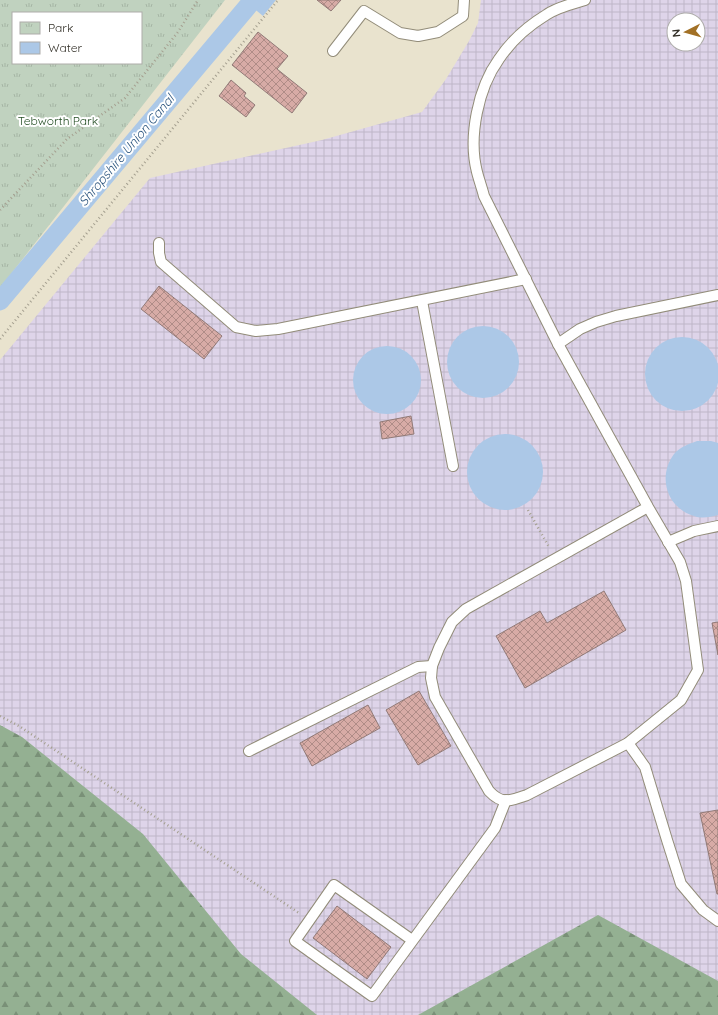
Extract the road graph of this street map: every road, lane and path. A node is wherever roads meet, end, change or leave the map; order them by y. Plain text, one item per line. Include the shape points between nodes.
1 (198, 0) edge
2 (278, 0) edge
3 (464, 0) edge
4 (585, 0) edge
5 (333, 51) dead end
6 (0, 210) edge
7 (159, 243) dead end
8 (526, 279) junction
9 (718, 295) edge
10 (422, 301) junction
11 (0, 339) edge
12 (558, 344) junction
13 (454, 466) dead end
14 (648, 507) junction
15 (528, 510) dead end
16 (718, 526) edge
17 (668, 542) junction
18 (556, 559) junction
19 (432, 666) junction
20 (0, 716) edge
21 (628, 743) junction
22 (249, 751) dead end
23 (506, 800) junction
24 (309, 920) junction
25 (718, 921) edge
26 (412, 940) junction

1 - 6 path via 178,32 124,98 67,139
2 - 11 path
3 - 5 lane via 463,16 438,32 418,36 400,33 364,11
4 - 8 lane via 547,14 512,43 499,59 486,83 476,117 474,144 477,171 484,196
7 - 10 lane via 161,262 236,327 256,331 278,329
8 - 10 lane
8 - 12 lane
9 - 12 lane via 596,322
10 - 13 lane
12 - 14 lane
14 - 17 lane
14 - 18 lane
15 - 18 path
16 - 17 lane via 694,530
17 - 21 lane via 680,562 686,581 698,670 681,700
18 - 19 lane via 466,609 452,622
19 - 22 lane via 418,667
19 - 23 lane via 430,678 435,697 489,791 496,799
20 - 24 path via 19,726
21 - 23 lane via 527,795
21 - 25 lane via 645,767 681,884 703,910
23 - 26 lane via 495,828
24 - 26 lane via 334,885
24 - 26 lane via 295,940 372,996

